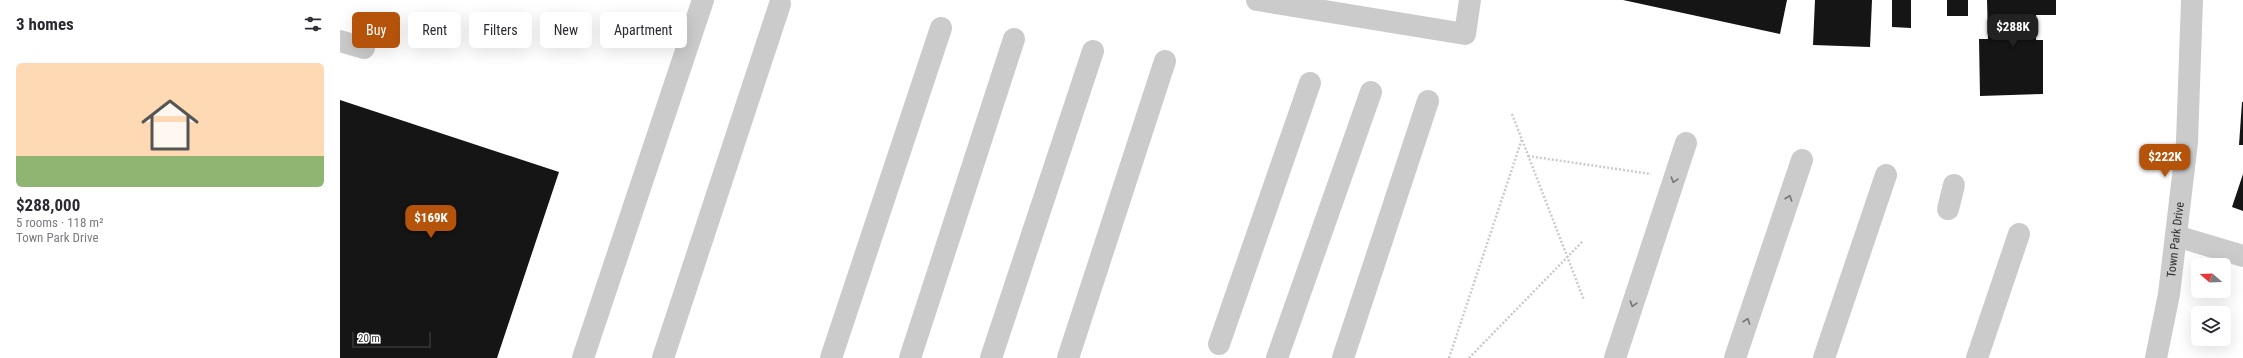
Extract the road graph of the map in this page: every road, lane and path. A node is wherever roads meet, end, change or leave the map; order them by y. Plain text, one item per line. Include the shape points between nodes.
1 (703, 0) edge
2 (1257, 0) edge
3 (1470, 0) edge
4 (2192, 0) edge
5 (780, 4) dead end
6 (941, 28) dead end
7 (1014, 39) dead end
8 (340, 41) edge
9 (352, 44) edge
10 (1093, 51) dead end
11 (1165, 61) dead end
12 (1310, 83) dead end
13 (1371, 92) dead end
14 (1428, 101) dead end
15 (1512, 114) dead end
16 (1522, 139) junction
17 (1686, 143) dead end
18 (1528, 156) junction
19 (1802, 160) dead end
20 (1655, 175) dead end
21 (1886, 175) dead end
22 (1954, 185) dead end
23 (1948, 208) dead end
24 (2019, 234) dead end
25 (2176, 236) junction
26 (1583, 241) dead end
27 (1567, 256) junction
28 (2243, 256) edge
29 (1584, 300) dead end
30 (1219, 344) dead end
31 (583, 358) edge
32 (663, 358) edge
33 (831, 358) edge
34 (910, 358) edge
35 (991, 358) edge
36 (1068, 358) edge
37 (1277, 358) edge
38 (1343, 358) edge
39 (1449, 358) edge
40 (1469, 358) edge
41 (1615, 358) edge
42 (1735, 358) edge
43 (1824, 358) edge
44 (1977, 358) edge
45 (2156, 358) edge

1 - 31 street
2 - 3 street via 1465,34
4 - 25 street, Town Park Drive via 2187,142
5 - 32 street
6 - 33 street
7 - 34 street
8 - 9 street
10 - 35 street
11 - 36 street
12 - 30 street
13 - 37 street
14 - 38 street
15 - 16 path
16 - 18 path
16 - 39 path
17 -> 41 street
18 - 20 path
18 - 27 path
42 -> 19 street
21 - 43 street
22 - 23 street
24 - 44 street
25 - 28 street
25 - 45 street, Town Park Drive via 2169,294
26 - 27 path
27 - 29 path
27 - 40 path

